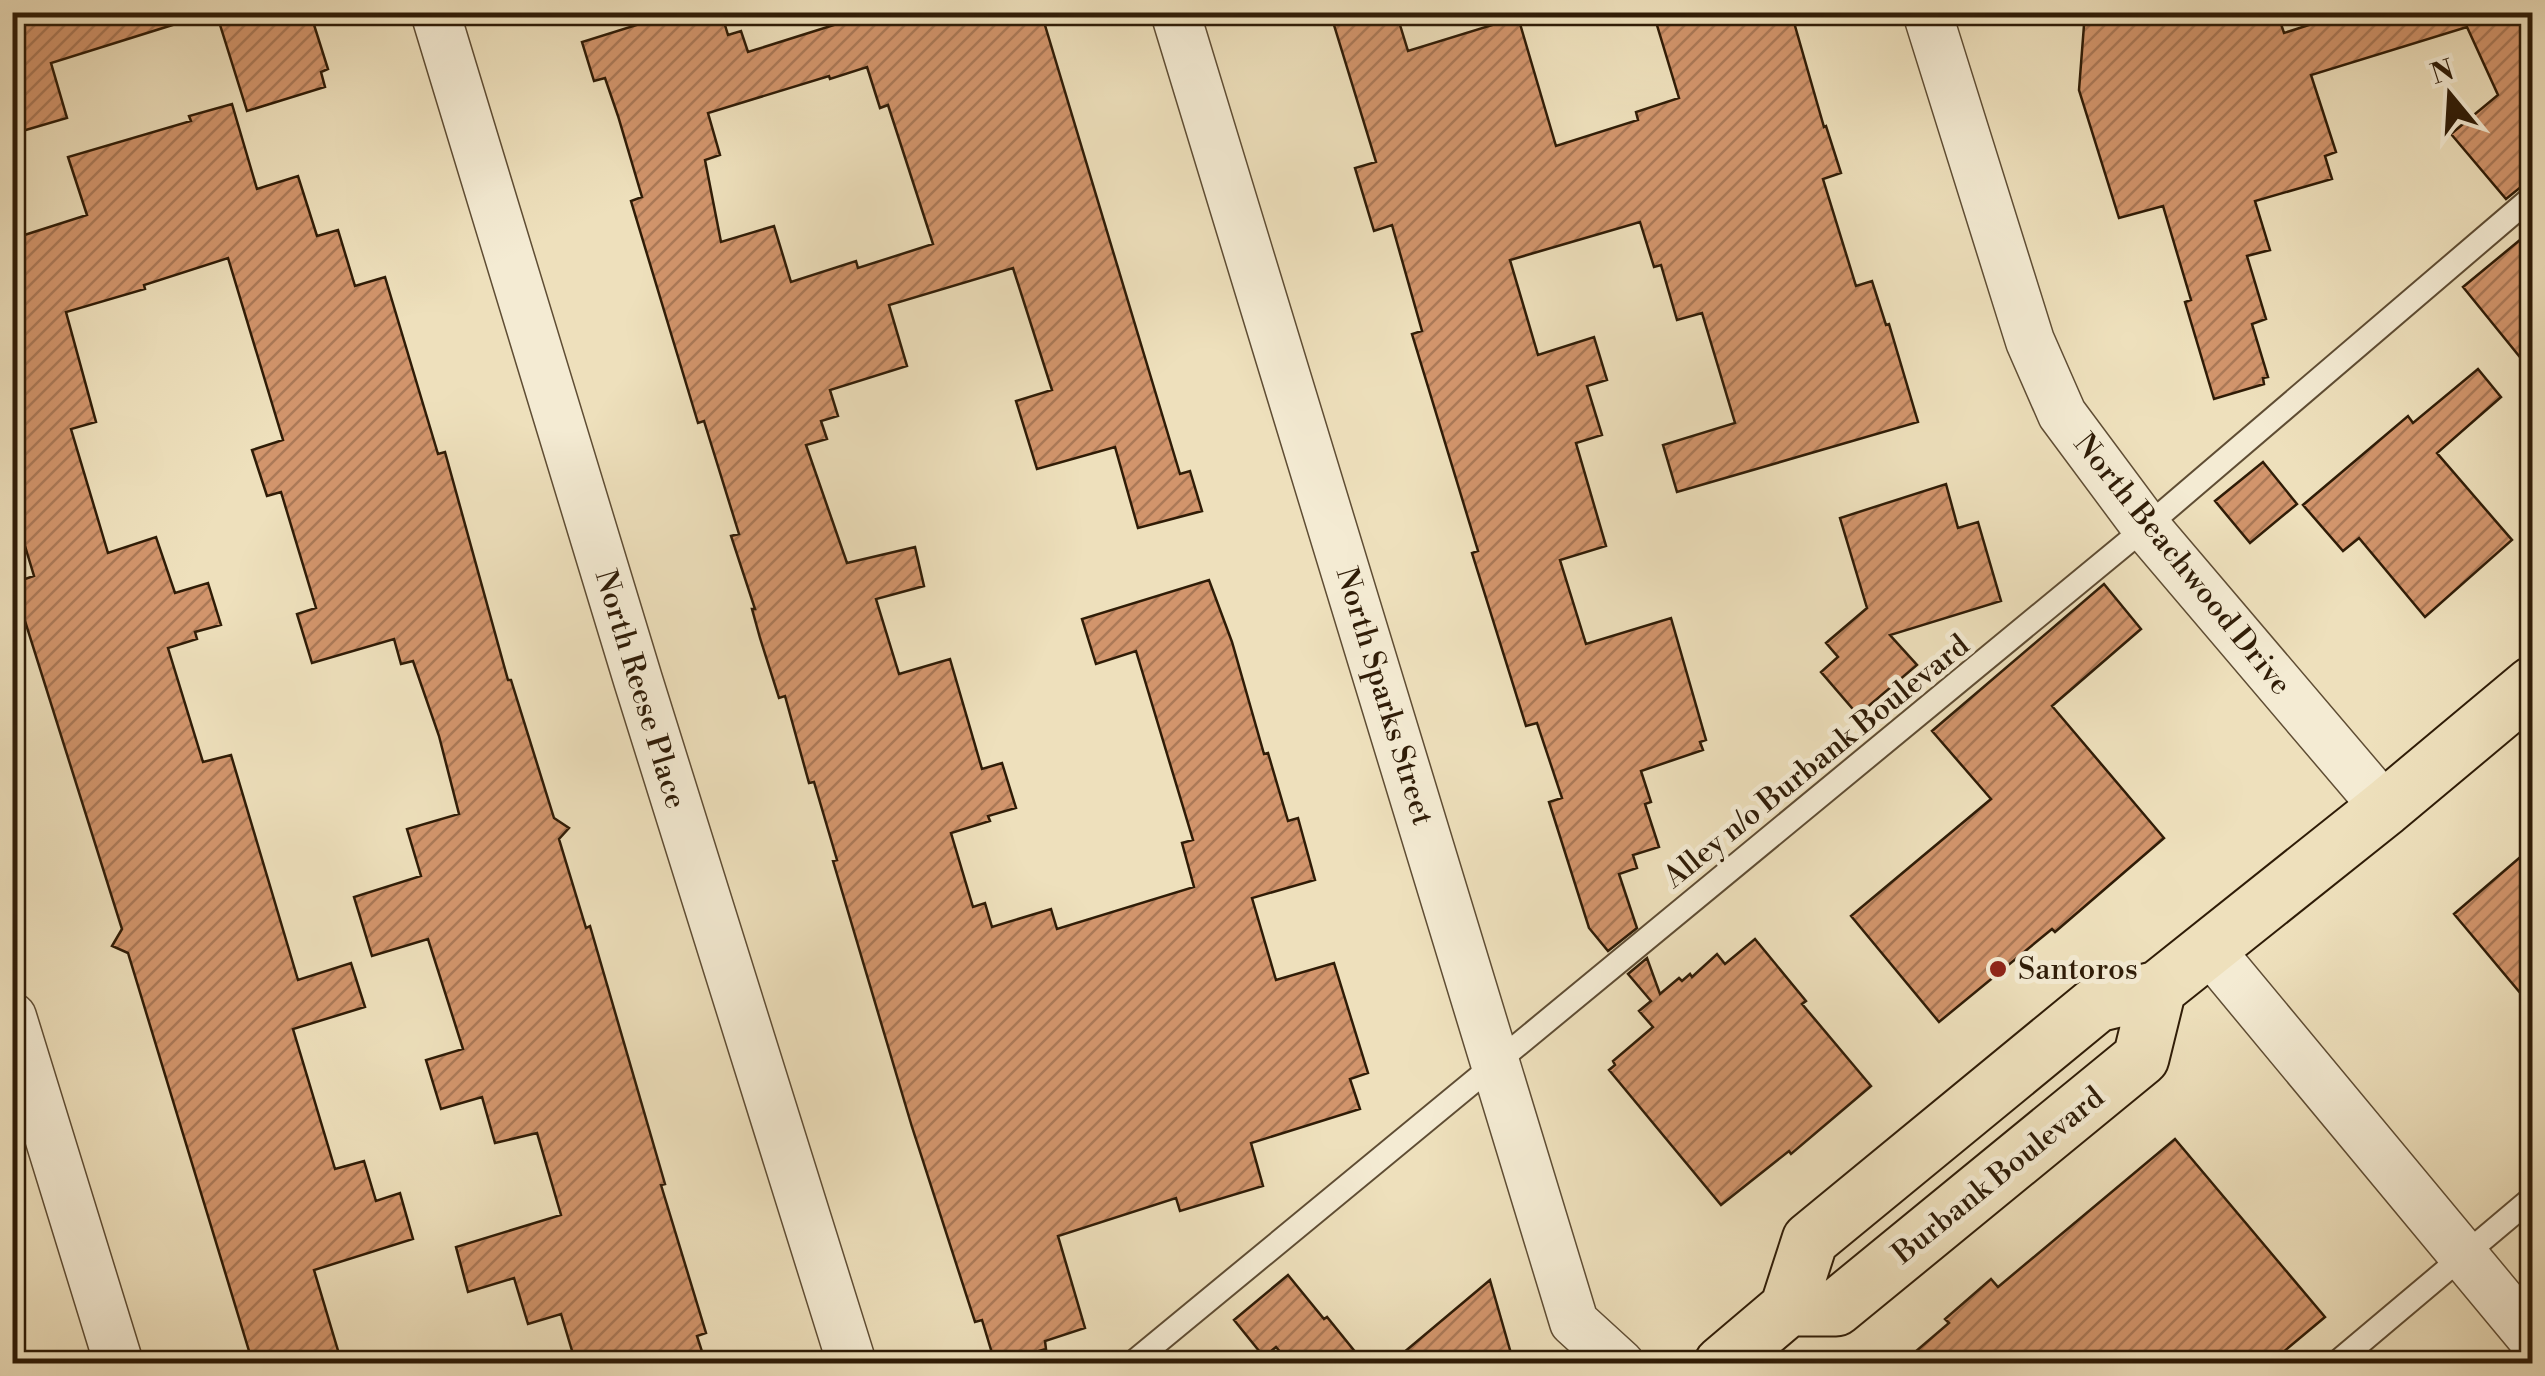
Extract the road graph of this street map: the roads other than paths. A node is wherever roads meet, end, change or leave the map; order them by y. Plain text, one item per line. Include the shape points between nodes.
1 (435, 12) edge
2 (1174, 12) edge
3 (1926, 12) edge
4 (2532, 198) edge
5 (2146, 527) junction
6 (2532, 684) edge
7 (2385, 808) junction
8 (2209, 949) junction
9 (12, 1017) edge
10 (1497, 1062) junction
11 (2532, 1198) edge
12 (2464, 1255) junction
13 (2532, 1338) edge
14 (119, 1364) edge
15 (852, 1364) edge
16 (1131, 1364) edge
17 (1620, 1364) edge
18 (1722, 1364) edge
19 (2335, 1364) edge

1 - 15 street, North Reese Place
2 - 10 street, North Sparks Street
3 - 5 street, North Beachwood Drive via 2038,359 2062,414
4 - 5 lane, Alley n/o Burbank Boulevard
5 - 7 street, North Beachwood Drive
5 - 10 lane, Alley n/o Burbank Boulevard
6 - 7 main road
7 - 8 main road
8 - 12 street
8 - 18 main road via 2158,988 2097,1004 1810,1240 1788,1308
9 - 14 street
10 - 16 lane, Alley n/o Burbank Boulevard
10 - 17 street, North Sparks Street via 1574,1322
11 - 12 lane
12 - 13 street
12 - 19 lane

